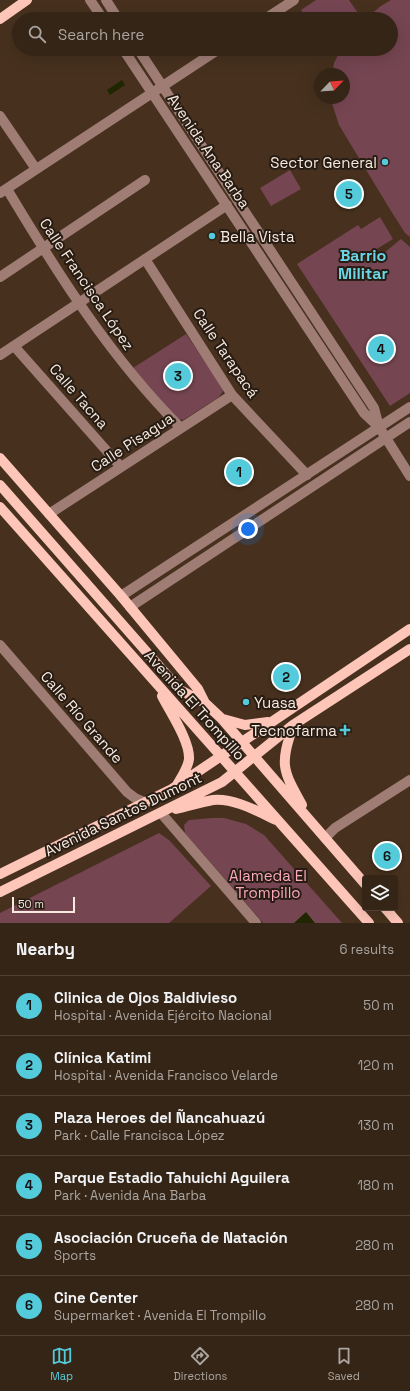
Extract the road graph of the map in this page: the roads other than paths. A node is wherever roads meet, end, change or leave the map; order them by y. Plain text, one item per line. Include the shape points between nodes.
1 (26, 0) edge
2 (90, 0) edge
3 (106, 0) edge
4 (294, 0) edge
5 (98, 12) edge
6 (114, 12) edge
7 (276, 12) edge
8 (0, 18) edge
9 (128, 56) edge
10 (143, 56) edge
11 (208, 56) edge
12 (163, 86) junction
13 (153, 93) junction
14 (0, 116) edge
15 (36, 170) junction
16 (145, 180) dead end
17 (4, 191) edge
18 (228, 205) junction
19 (242, 208) junction
20 (233, 214) junction
21 (43, 249) junction
22 (145, 259) junction
23 (0, 277) edge
24 (297, 292) junction
25 (288, 298) junction
26 (78, 303) junction
27 (14, 346) junction
28 (0, 354) edge
29 (232, 394) junction
30 (410, 407) edge
31 (410, 422) edge
32 (379, 427) junction
33 (181, 428) junction
34 (386, 438) junction
35 (0, 458) edge
36 (121, 467) junction
37 (307, 475) junction
38 (410, 476) edge
39 (0, 485) edge
40 (0, 507) edge
41 (49, 514) junction
42 (121, 596) junction
43 (130, 607) junction
44 (410, 629) edge
45 (0, 645) edge
46 (410, 649) edge
47 (156, 683) junction
48 (205, 703) junction
49 (221, 718) junction
50 (272, 722) junction
51 (293, 725) junction
52 (242, 743) junction
53 (221, 757) junction
54 (255, 757) junction
55 (235, 772) junction
56 (410, 780) edge
57 (175, 787) junction
58 (146, 803) junction
59 (161, 813) junction
60 (312, 822) junction
61 (281, 823) junction
62 (326, 838) junction
63 (1, 871) edge
64 (362, 880) edge
65 (0, 892) edge
66 (388, 911) edge
67 (256, 923) edge
68 (369, 923) edge
69 (398, 923) edge

1 - 8 main road
2 - 5 street
3 - 6 street
4 - 7 street
9 - 13 street, Avenida Ana Barba
10 - 12 street, Avenida Ana Barba
11 - 12 street
12 - 13 street
12 - 19 street, Avenida Ana Barba
13 - 15 street
13 - 18 street, Avenida Ana Barba
14 - 15 street
15 - 17 street
16 - 21 street
17 - 21 street, Calle Francisca López
18 - 20 street, Avenida Ana Barba
18 - 22 street
19 - 20 street
19 - 24 street, Avenida Ana Barba
20 - 25 street, Avenida Ana Barba
21 - 23 street
21 - 26 street, Calle Francisca López
22 - 26 street
22 - 29 street, Calle Tarapacá
24 - 25 street
24 - 32 street, Avenida Ana Barba via 374,408
25 - 32 street, Avenida Ana Barba via 364,413
26 - 27 street
26 - 33 street, Calle Francisca López via 116,356
27 - 28 street
27 - 36 street, Calle Tacna
29 - 33 street, Calle Pisagua
29 - 37 street, Calle Tarapacá
30 - 32 street
31 - 34 street
32 - 34 street, Avenida Ana Barba
32 - 37 street
33 - 36 street, Calle Pisagua
34 - 38 street, Avenida Ana Barba
34 - 43 street
35 - 41 main road, Avenida El Trompillo
36 - 41 street, Calle Pisagua
37 - 42 street
39 - 48 main road, Avenida El Trompillo via 180,690
40 - 47 main road, Avenida El Trompillo
41 - 42 main road, Avenida El Trompillo
42 - 43 main road, Avenida El Trompillo
43 - 48 main road, Avenida El Trompillo via 198,689
44 - 50 main road, Avenida Santos Dumont
45 - 58 street, Calle Río Grande via 127,792
46 - 51 main road, Avenida Santos Dumont
47 - 53 main road, Avenida El Trompillo
47 - 57 main road via 188,752 188,762
48 - 49 main road, Avenida El Trompillo
49 - 50 main road via 245,725
49 - 52 main road, Avenida El Trompillo
50 - 52 main road, Avenida Santos Dumont
51 - 54 main road, Avenida Santos Dumont
51 - 60 main road via 285,749 284,764 288,778
52 - 53 main road, Avenida Santos Dumont
52 - 54 main road, Avenida El Trompillo
53 - 55 main road, Avenida El Trompillo
53 - 57 main road, Avenida Santos Dumont
54 - 55 main road, Avenida Santos Dumont
54 - 60 main road, Avenida El Trompillo
55 - 59 main road, Avenida Santos Dumont via 222,782
55 - 61 main road, Avenida El Trompillo
56 - 62 street via 335,828
57 - 58 main road, Avenida Santos Dumont
58 - 63 main road, Avenida Santos Dumont
59 - 61 main road via 213,800 227,801 260,812
59 - 65 main road, Avenida Santos Dumont
59 - 67 street
60 - 62 main road, Avenida El Trompillo
61 - 68 main road, Avenida El Trompillo
62 - 64 main road, Avenida El Trompillo
66 - 69 main road

